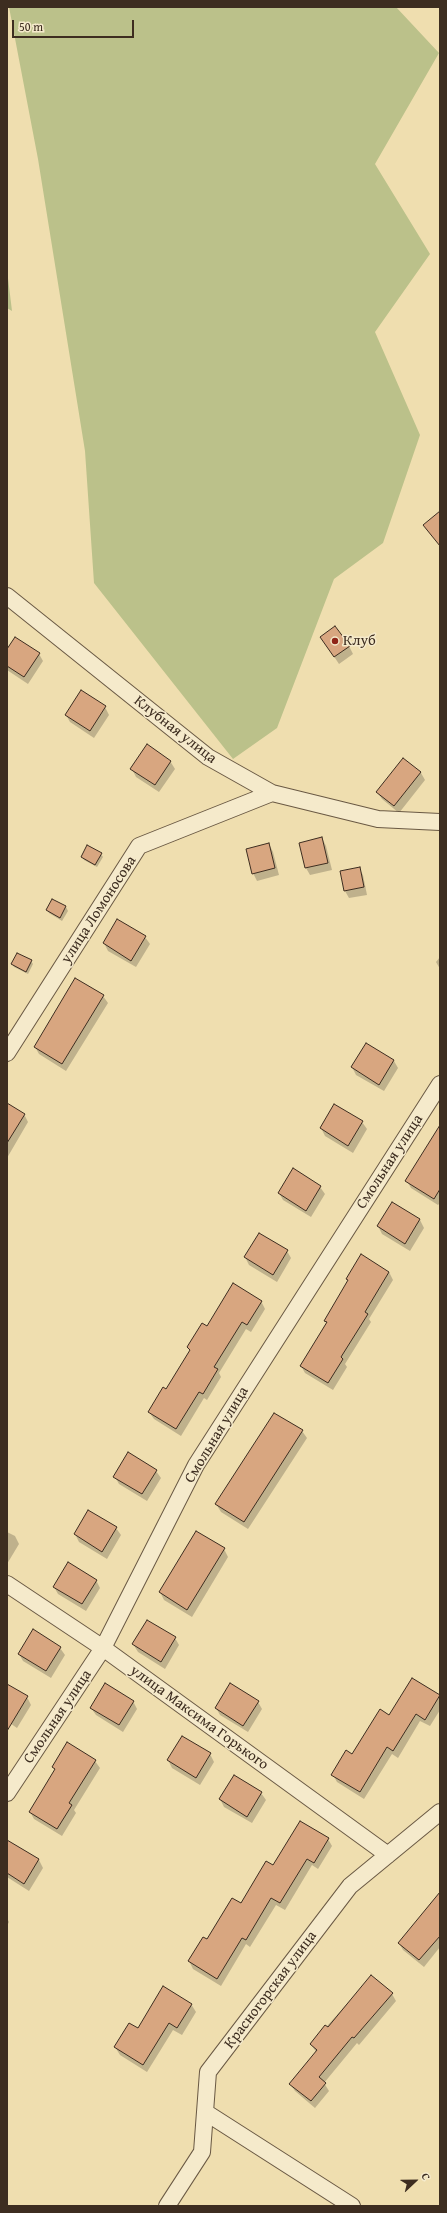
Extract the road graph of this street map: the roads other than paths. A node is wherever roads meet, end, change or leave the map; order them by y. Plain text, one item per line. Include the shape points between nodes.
1 (7, 596) edge
2 (272, 793) junction
3 (440, 822) edge
4 (7, 1053) edge
5 (440, 1084) edge
6 (7, 1584) edge
7 (103, 1648) junction
8 (7, 1793) edge
9 (440, 1812) edge
10 (388, 1855) junction
11 (205, 2112) junction
12 (167, 2206) edge
13 (352, 2206) edge

1 - 2 street, Клубная улица via 208,758
2 - 3 street, Клубная улица via 378,819
2 - 4 street, улица Ломоносова via 139,846
5 - 7 street, Смольная улица via 196,1465
6 - 7 street, улица Максима Горького
7 - 8 street, Смольная улица
7 - 10 street, улица Максима Горького
9 - 10 street, Красногорская улица
10 - 11 street, Красногорская улица via 350,1886 208,2072
11 - 12 street, Красногорская улица via 202,2152
11 - 13 street

